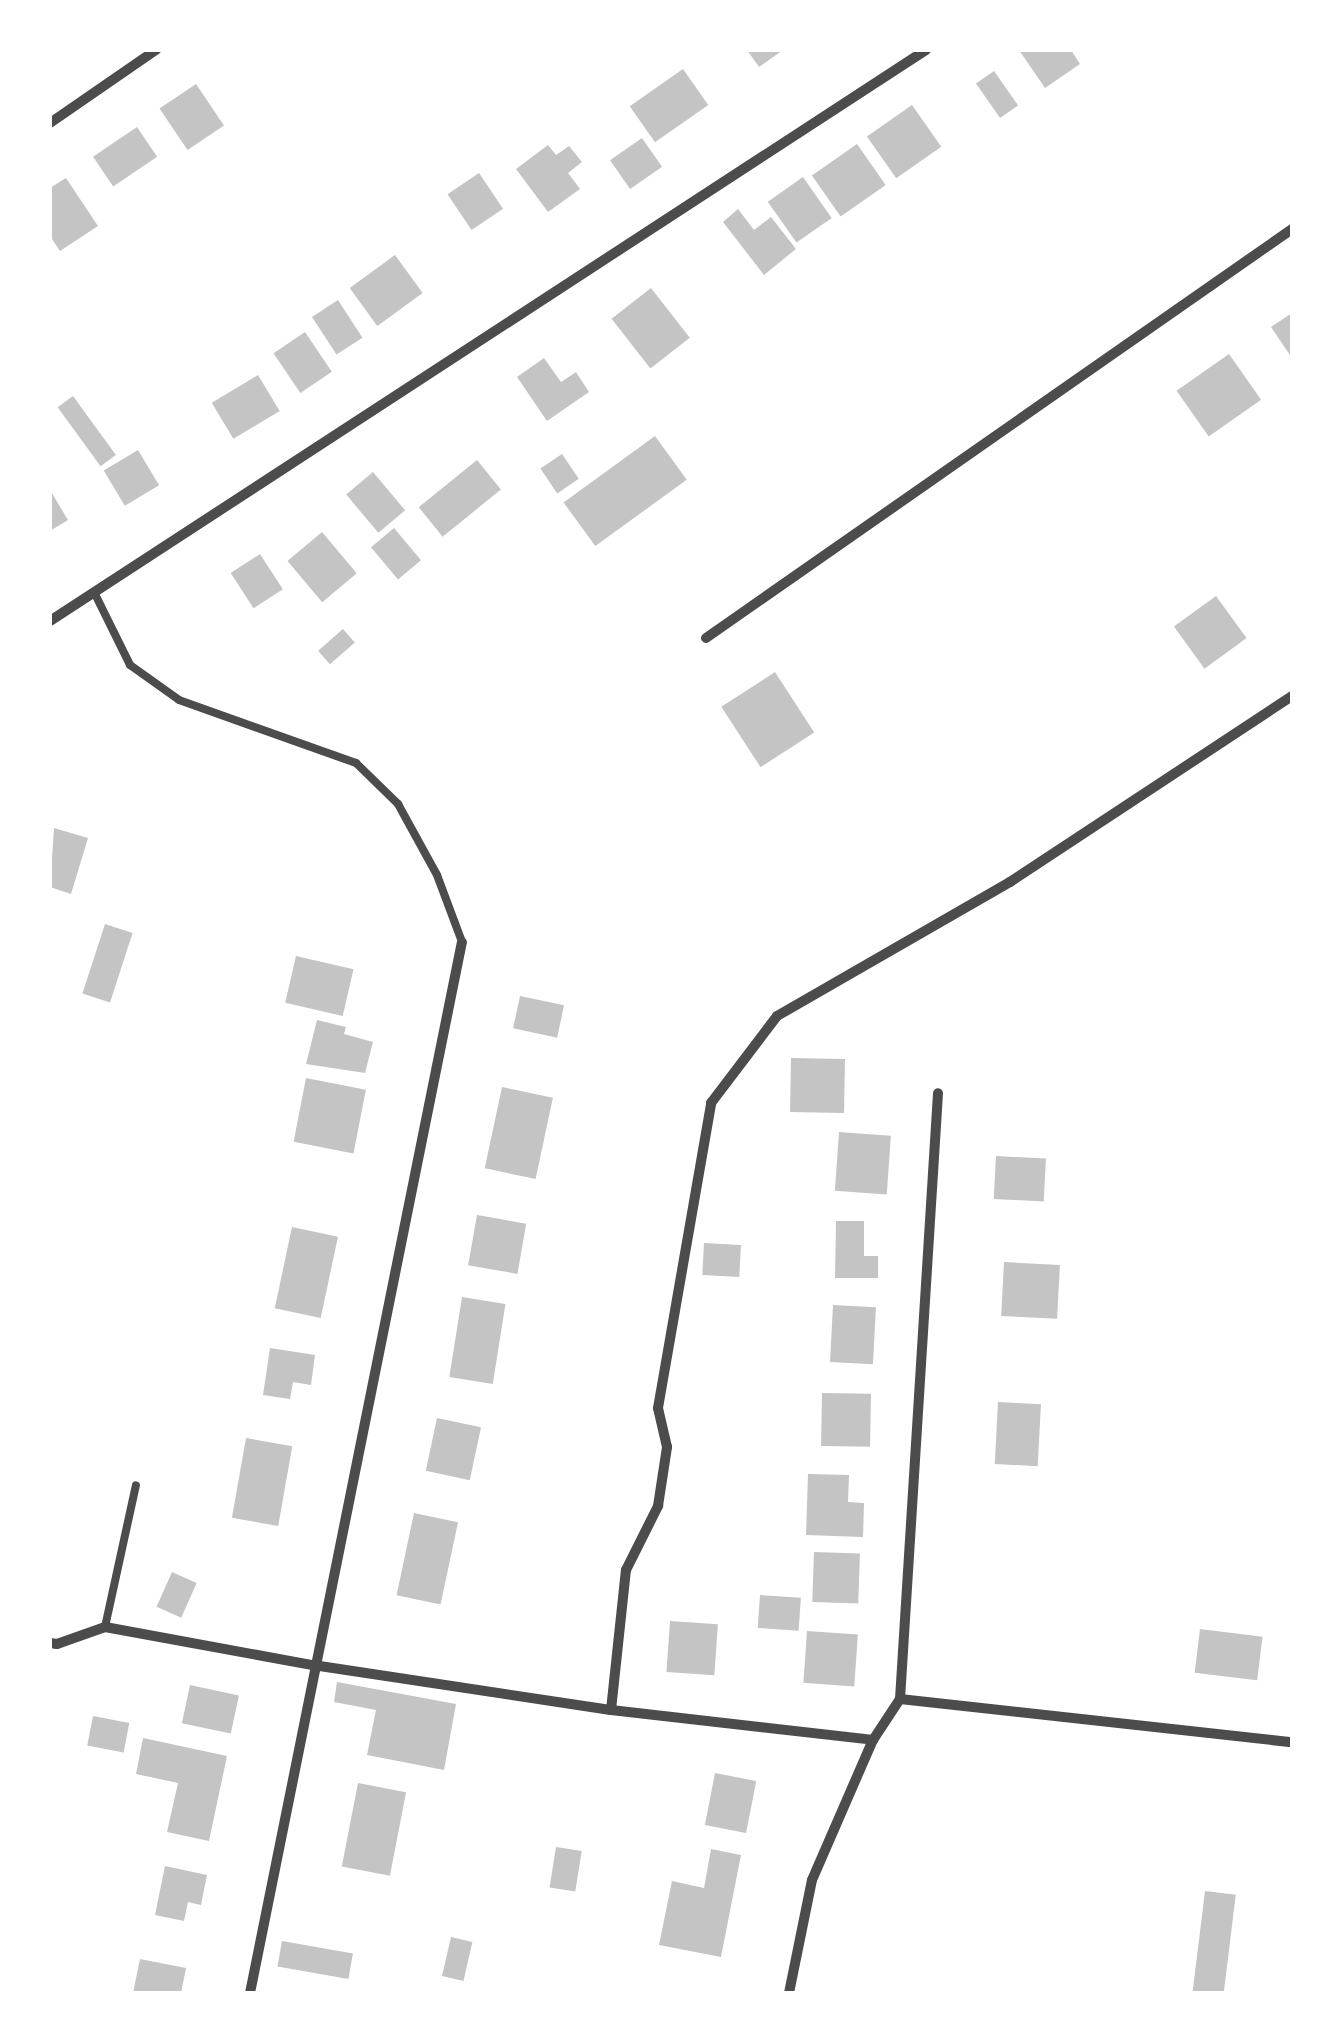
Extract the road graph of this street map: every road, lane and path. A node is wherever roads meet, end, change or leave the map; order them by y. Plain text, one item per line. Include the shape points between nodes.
1 (156, 50) edge
2 (926, 50) edge
3 (50, 123) edge
4 (1292, 229) edge
5 (94, 592) junction
6 (50, 621) edge
7 (706, 638) dead end
8 (1292, 696) edge
9 (462, 942) joint
10 (938, 1093) dead end
11 (136, 1485) dead end
12 (105, 1627) junction
13 (50, 1642) edge
14 (313, 1666) junction
15 (900, 1699) junction
16 (611, 1710) junction
17 (873, 1740) junction
18 (1292, 1742) edge
19 (250, 1993) edge
20 (789, 1993) edge

1 - 3 street
2 - 5 street
4 - 7 street
5 - 6 street
5 - 9 lane via 130,665 180,700 356,763 398,804 437,875
8 - 16 street via 1010,882 777,1016 711,1103 658,1408 667,1447 658,1506 626,1570
9 - 14 street
10 - 15 street
11 - 12 lane
12 - 13 street
12 - 14 street
14 - 16 street
14 - 19 street
15 - 17 street
15 - 18 street
16 - 17 street
17 - 20 street via 812,1880

